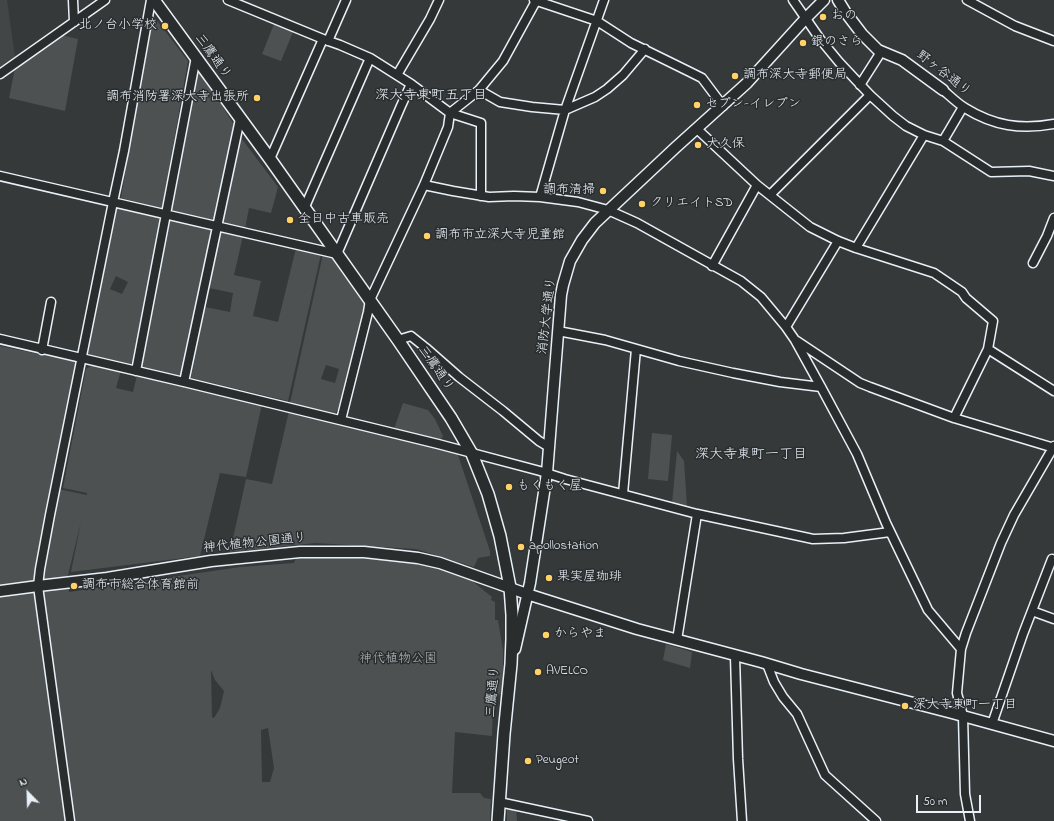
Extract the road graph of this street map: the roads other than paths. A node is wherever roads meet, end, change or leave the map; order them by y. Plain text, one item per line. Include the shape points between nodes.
1 (73, 0) edge
2 (105, 0) edge
3 (153, 0) edge
4 (228, 0) edge
5 (252, 0) edge
6 (346, 0) edge
7 (439, 0) edge
8 (535, 0) edge
9 (604, 0) edge
10 (793, 0) edge
11 (824, 0) edge
12 (838, 0) edge
13 (967, 0) edge
14 (248, 8) junction
15 (806, 18) junction
16 (597, 21) junction
17 (74, 22) junction
18 (326, 40) junction
19 (1054, 41) edge
20 (645, 50) junction
21 (881, 52) junction
22 (196, 57) junction
23 (370, 58) junction
24 (0, 74) edge
25 (397, 75) junction
26 (411, 84) junction
27 (860, 85) junction
28 (479, 90) junction
29 (943, 90) joint
30 (870, 95) junction
31 (724, 106) junction
32 (963, 107) junction
33 (565, 110) junction
34 (450, 113) junction
35 (240, 119) junction
36 (1054, 124) edge
37 (697, 129) junction
38 (924, 134) junction
39 (943, 141) junction
40 (270, 160) junction
41 (0, 176) edge
42 (1054, 176) edge
43 (424, 185) junction
44 (757, 185) junction
45 (770, 195) junction
46 (481, 196) junction
47 (540, 197) junction
48 (113, 202) junction
49 (304, 209) junction
50 (608, 210) junction
51 (166, 214) junction
52 (1054, 218) edge
53 (217, 226) junction
54 (838, 241) junction
55 (856, 248) junction
56 (336, 254) junction
57 (1033, 263) dead end
58 (712, 266) junction
59 (370, 300) junction
60 (51, 302) dead end
61 (786, 327) junction
62 (558, 331) junction
63 (0, 339) edge
64 (398, 340) junction
65 (795, 340) junction
66 (636, 349) junction
67 (988, 349) junction
68 (42, 350) junction
69 (82, 359) junction
70 (136, 370) junction
71 (184, 382) junction
72 (821, 387) junction
73 (1054, 391) edge
74 (954, 418) junction
75 (341, 420) junction
76 (549, 447) junction
77 (1054, 447) edge
78 (472, 454) junction
79 (547, 473) junction
80 (623, 494) junction
81 (697, 514) junction
82 (890, 532) junction
83 (1052, 559) dead end
84 (38, 586) junction
85 (510, 587) junction
86 (0, 591) edge
87 (527, 594) junction
88 (1032, 611) junction
89 (1054, 619) edge
90 (677, 640) junction
91 (961, 649) junction
92 (735, 656) junction
93 (511, 664) junction
94 (767, 664) junction
95 (963, 716) junction
96 (992, 724) junction
97 (1054, 741) edge
98 (499, 802) junction
99 (560, 818) edge
100 (70, 821) edge
101 (498, 821) edge
102 (588, 821) edge
103 (742, 821) edge
104 (876, 821) edge
105 (970, 821) edge

1 - 17 street
2 - 17 street
3 - 22 main road, 三鷹通り
3 - 48 street
4 - 14 street
5 - 14 street
6 - 18 street
7 - 25 street
8 - 16 street
8 - 28 street via 503,60
9 - 16 street
10 - 15 street
11 - 15 street, 消防大学通り
12 - 21 street, 野ヶ谷通り via 862,34
13 - 19 street via 1004,21
14 - 18 street
15 - 27 street via 824,45
15 - 31 street, 消防大学通り
16 - 20 street
16 - 33 street
17 - 24 street
18 - 23 street
18 - 40 street
20 - 31 street via 702,78
20 - 33 street via 612,86 595,97
21 - 27 street
21 - 29 street, 野ヶ谷通り via 902,60
22 - 35 main road, 三鷹通り
22 - 51 street
23 - 25 street
23 - 49 street
25 - 26 street
26 - 34 street
26 - 56 street
27 - 30 street
28 - 33 street via 500,102
28 - 34 street
29 - 32 street, 野ヶ谷通り
30 - 38 street via 906,126
30 - 45 street
31 - 37 street, 消防大学通り
32 - 36 street, 野ヶ谷通り via 994,122 1010,126 1038,127
32 - 39 street
33 - 47 street
34 - 43 street via 448,127
34 - 46 street via 481,123
35 - 40 main road, 三鷹通り
35 - 53 street
37 - 44 street
37 - 50 street, 消防大学通り
38 - 39 street
38 - 55 street
39 - 42 street via 991,172 1029,171
40 - 49 main road, 三鷹通り
41 - 48 street
43 - 46 street
43 - 59 street
44 - 45 street
44 - 58 street
45 - 54 street via 810,227
46 - 47 street
47 - 50 street via 578,202
48 - 51 street
48 - 69 street
49 - 56 main road, 三鷹通り
50 - 58 street via 637,223
50 - 62 street, 消防大学通り via 588,231 570,261 563,285
51 - 53 street
51 - 70 street
52 - 57 street
53 - 56 street
53 - 71 street
54 - 55 street
54 - 61 street
55 - 67 street via 934,273 962,292 994,321
56 - 59 main road, 三鷹通り
58 - 61 street via 761,297
59 - 64 main road, 三鷹通り
59 - 75 street
60 - 68 street
61 - 65 street
62 - 66 street
62 - 76 street, 消防大学通り
63 - 68 street
64 - 76 street via 411,336 458,377
64 - 78 main road, 三鷹通り
65 - 72 street
65 - 74 street via 860,383
66 - 72 street via 733,373
66 - 80 street
67 - 73 street
67 - 74 street
68 - 69 street
69 - 70 street
69 - 84 street
70 - 71 street
71 - 75 street
72 - 82 street via 857,454
74 - 77 street
75 - 78 street
76 - 79 street, 消防大学通り
77 - 91 street via 1007,529
78 - 79 street
78 - 85 main road, 三鷹通り via 495,516
79 - 80 street
79 - 87 street, 消防大学通り
80 - 81 street
81 - 82 street via 813,539
81 - 90 street
82 - 91 street via 928,610
83 - 88 street
84 - 85 street, 神代植物公園通り via 108,578 231,558 300,552 364,552 431,560
84 - 86 street, 神代植物公園通り
84 - 100 street
85 - 87 street, 神代植物公園通り
85 - 93 main road, 三鷹通り
87 - 90 street, 神代植物公園通り
87 - 93 street, 消防大学通り
88 - 89 street
88 - 96 street
90 - 92 street, 神代植物公園通り
91 - 95 street via 958,693
92 - 94 street, 神代植物公園通り
92 - 103 street
93 - 98 main road, 三鷹通り
94 - 95 street, 神代植物公園通り
94 - 104 street via 783,697 797,714 825,775
95 - 96 street, 神代植物公園通り
95 - 105 street via 965,794
96 - 97 street, 神代植物公園通り
98 - 99 street
98 - 101 main road, 三鷹通り
99 - 102 street

